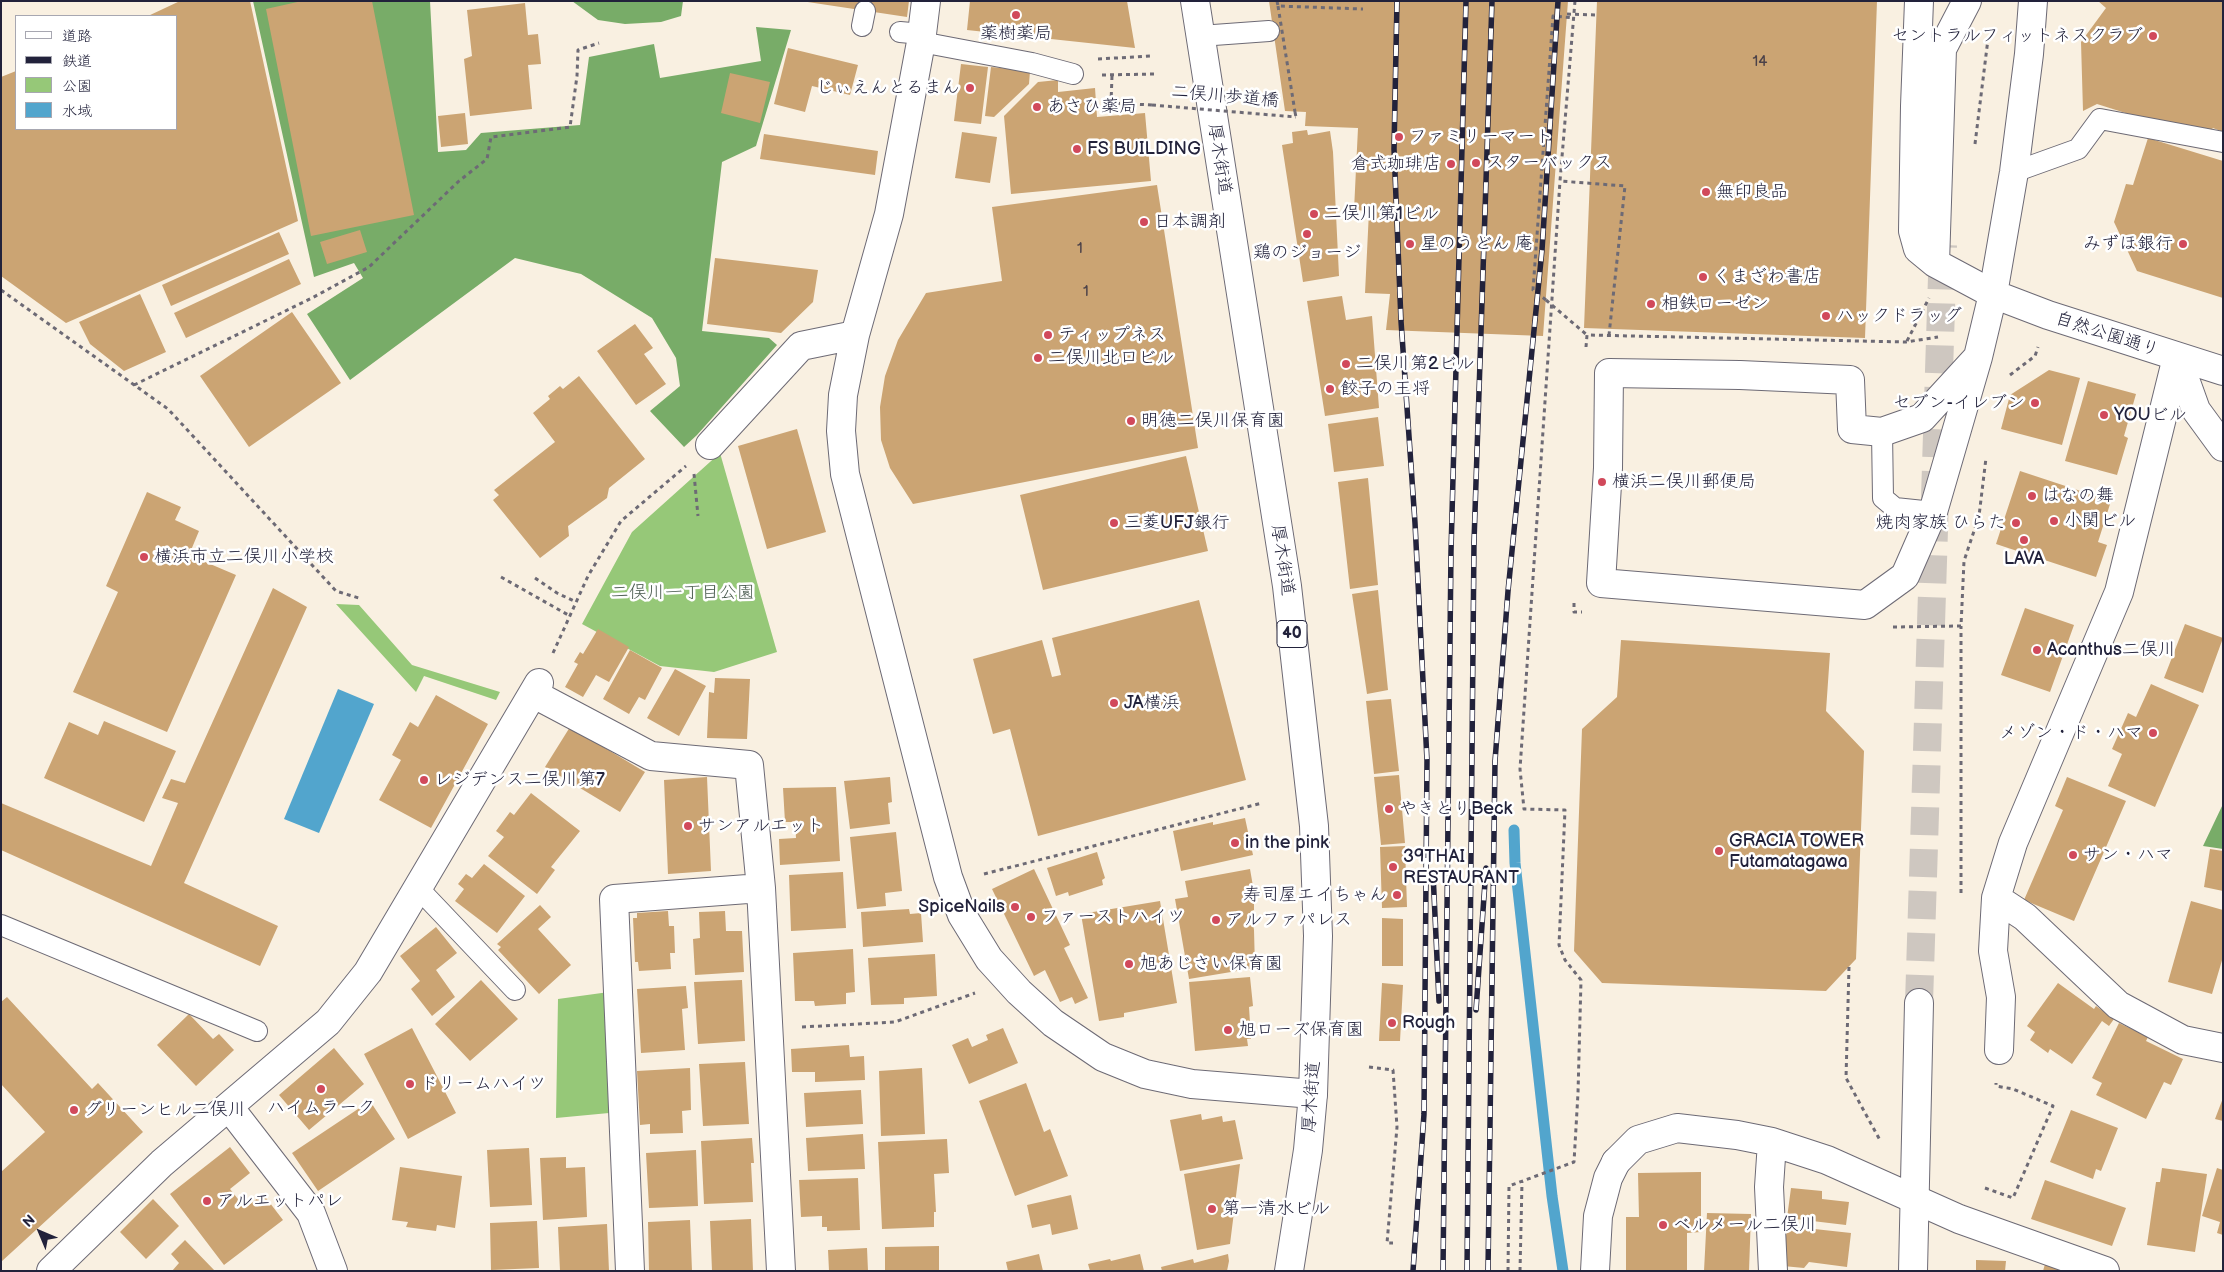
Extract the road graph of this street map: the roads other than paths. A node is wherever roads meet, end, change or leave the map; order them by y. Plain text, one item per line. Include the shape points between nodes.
1 (926, 1) edge
2 (1195, 1) edge
3 (1920, 1) edge
4 (1967, 1) edge
5 (2032, 1) edge
6 (1269, 31) dead end
7 (914, 36) junction
8 (1200, 36) junction
9 (1074, 74) dead end
10 (2223, 142) edge
11 (2014, 172) junction
12 (1935, 263) junction
13 (1993, 294) junction
14 (855, 335) junction
15 (1978, 357) junction
16 (2177, 358) junction
17 (2223, 371) edge
18 (1882, 432) junction
19 (2223, 447) edge
20 (702, 452) road end
21 (1933, 512) junction
22 (418, 888) junction
23 (761, 888) junction
24 (1996, 898) junction
25 (1, 925) edge
26 (514, 990) dead end
27 (1918, 1003) tunnel mouth
28 (257, 1031) dead end
29 (2223, 1048) edge
30 (1998, 1050) road end
31 (1312, 1094) junction
32 (228, 1107) junction
33 (1772, 1142) junction
34 (1915, 1199) junction
35 (51, 1271) edge
36 (333, 1271) edge
37 (630, 1271) edge
38 (781, 1271) edge
39 (1290, 1271) edge
40 (1595, 1271) edge
41 (1773, 1271) edge
42 (1912, 1271) edge
43 (2105, 1271) edge

1 - 7 street
2 - 8 street, 厚木街道 / 40
3 - 12 street, 自然公園通り via 1913,231 1918,249
4 - 12 street via 1942,49
5 - 11 street via 2029,54
6 - 8 lane
7 - 9 lane
7 - 14 street via 889,214
8 - 31 street, 厚木街道 / 40 via 1287,586 1314,826 1318,936
10 - 11 lane via 2100,118 2078,148
11 - 13 street
12 - 13 street, 自然公園通り
13 - 15 street
13 - 16 street, 自然公園通り
14 - 20 street via 801,346
14 - 31 street via 843,395 841,431 845,474 948,877 962,915 989,959 1019,992 1053,1023 1103,1057 1144,1074 1192,1084
15 - 18 street via 1922,418
15 - 21 street
16 - 17 street, 自然公園通り
16 - 19 street via 2196,410
16 - 24 street via 2119,592 2013,842
18 - 21 lane via 1882,498 1895,508
18 - 21 street via 1852,429 1850,380 1609,373 1608,468 1601,583 1865,605 1905,576
22 - 23 street via 536,688 651,756 749,765
22 - 26 lane
22 - 32 street via 368,972 328,1022 292,1047
23 - 37 street via 614,899
23 - 38 street
24 - 29 street via 2026,917 2118,1005 2183,1040
24 - 30 street via 1993,951 2001,997
25 - 28 lane
27 - 34 street
31 - 39 street, 厚木街道 / 40 via 1308,1150
32 - 35 street via 162,1163
32 - 36 street via 311,1213
33 - 34 street via 1827,1160
33 - 40 street via 1677,1128 1638,1140 1616,1162 1608,1178 1598,1216
33 - 41 street via 1769,1187
34 - 42 street
34 - 43 street via 1960,1219

